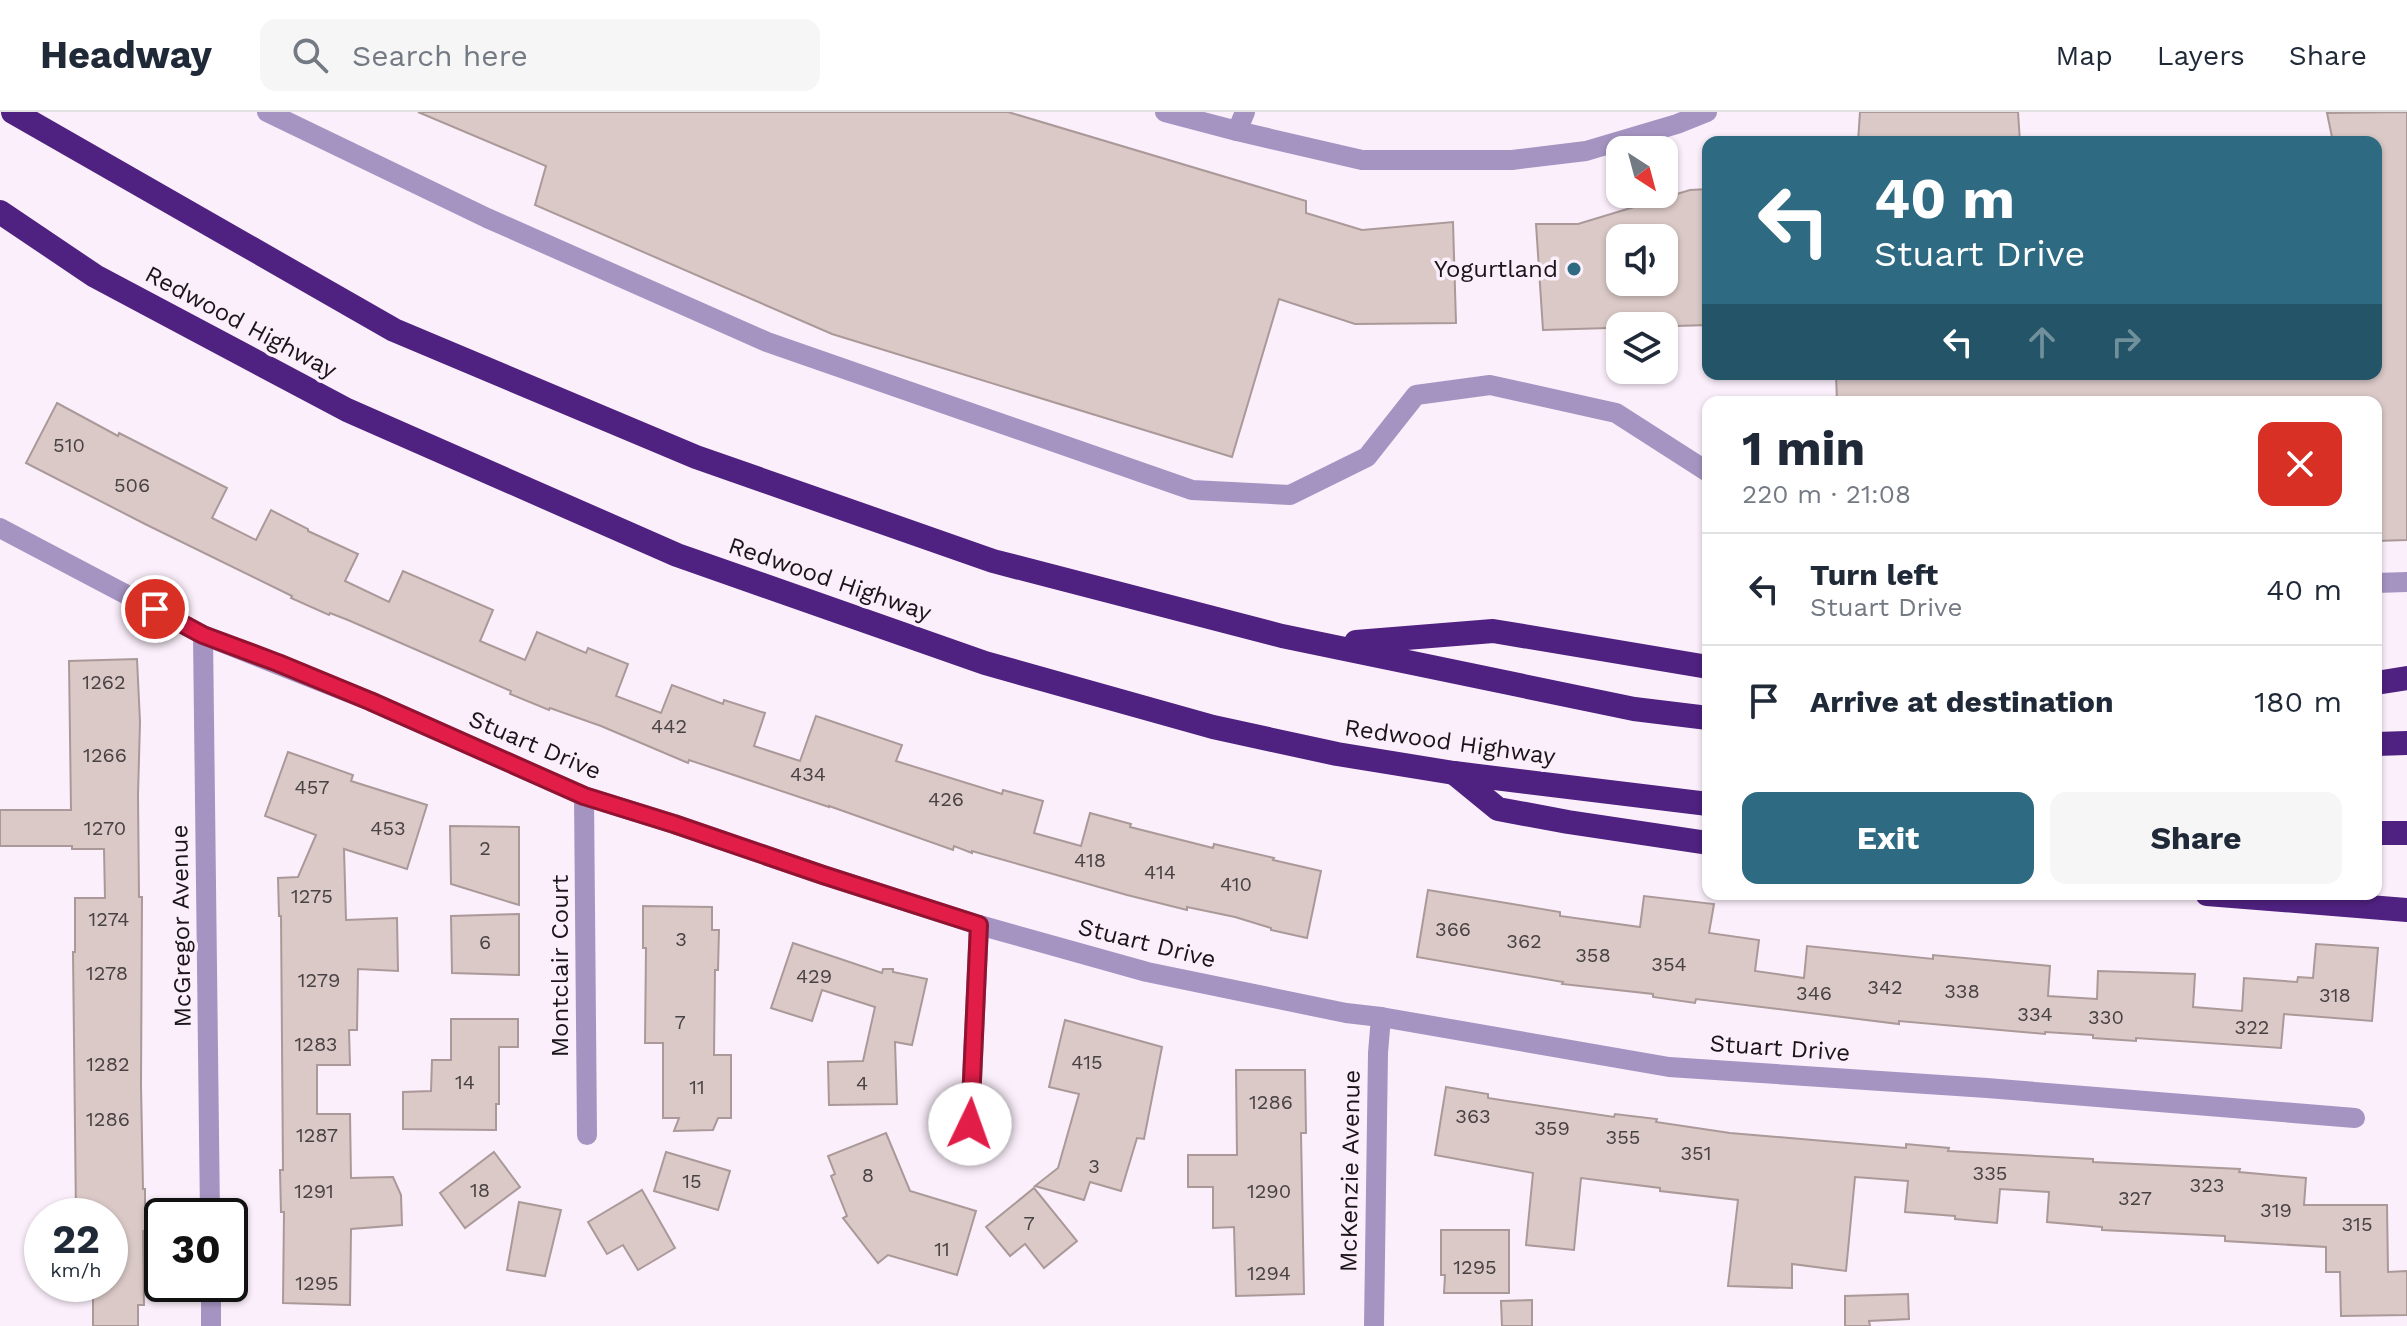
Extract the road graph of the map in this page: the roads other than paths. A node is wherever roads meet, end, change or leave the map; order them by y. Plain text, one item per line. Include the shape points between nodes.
1 (13, 112) edge
2 (267, 112) edge
3 (1165, 112) edge
4 (1707, 112) edge
5 (1676, 118) edge
6 (1241, 122) edge
7 (0, 212) edge
8 (1702, 468) edge
9 (0, 528) edge
10 (2407, 582) edge
11 (2382, 583) edge
12 (203, 635) junction
13 (1329, 644) junction
14 (1702, 666) edge
15 (2407, 678) edge
16 (2382, 682) edge
17 (1702, 717) edge
18 (2407, 743) edge
19 (2382, 744) edge
20 (1454, 773) junction
21 (584, 796) junction
22 (1702, 803) edge
23 (2382, 833) edge
24 (2407, 833) edge
25 (1702, 842) edge
26 (2282, 900) edge
27 (2407, 910) edge
28 (979, 925) junction
29 (1381, 1017) junction
30 (2355, 1118) dead end
31 (970, 1124) dead end
32 (587, 1135) dead end
33 (210, 1198) edge
34 (211, 1302) edge
35 (211, 1326) edge
36 (1374, 1326) edge

1 - 13 highway via 394,330 696,457 993,561
2 - 8 street via 487,218 767,342 1192,490 1290,495 1367,457 1416,395 1490,385 1616,413
3 - 6 street
4 - 5 street
5 - 6 street via 1586,151 1512,160 1362,160
7 - 20 highway, Redwood Highway via 95,276 347,410 677,555 1001,668 1213,727
9 - 12 street, Stuart Drive
10 - 11 street
12 - 21 street, Stuart Drive
12 - 33 street, McGregor Avenue
13 - 14 highway via 1493,631
13 - 17 highway via 1634,709
15 - 16 highway
18 - 19 highway
20 - 22 highway, Redwood Highway
20 - 25 highway via 1498,809
21 - 28 street, Stuart Drive
21 - 32 street, Montclair Court
23 - 24 highway
26 - 27 highway
28 - 29 street, Stuart Drive via 1147,972
28 - 31 street
29 - 30 street, Stuart Drive via 1669,1067
29 - 36 street, McKenzie Avenue
34 - 35 street

